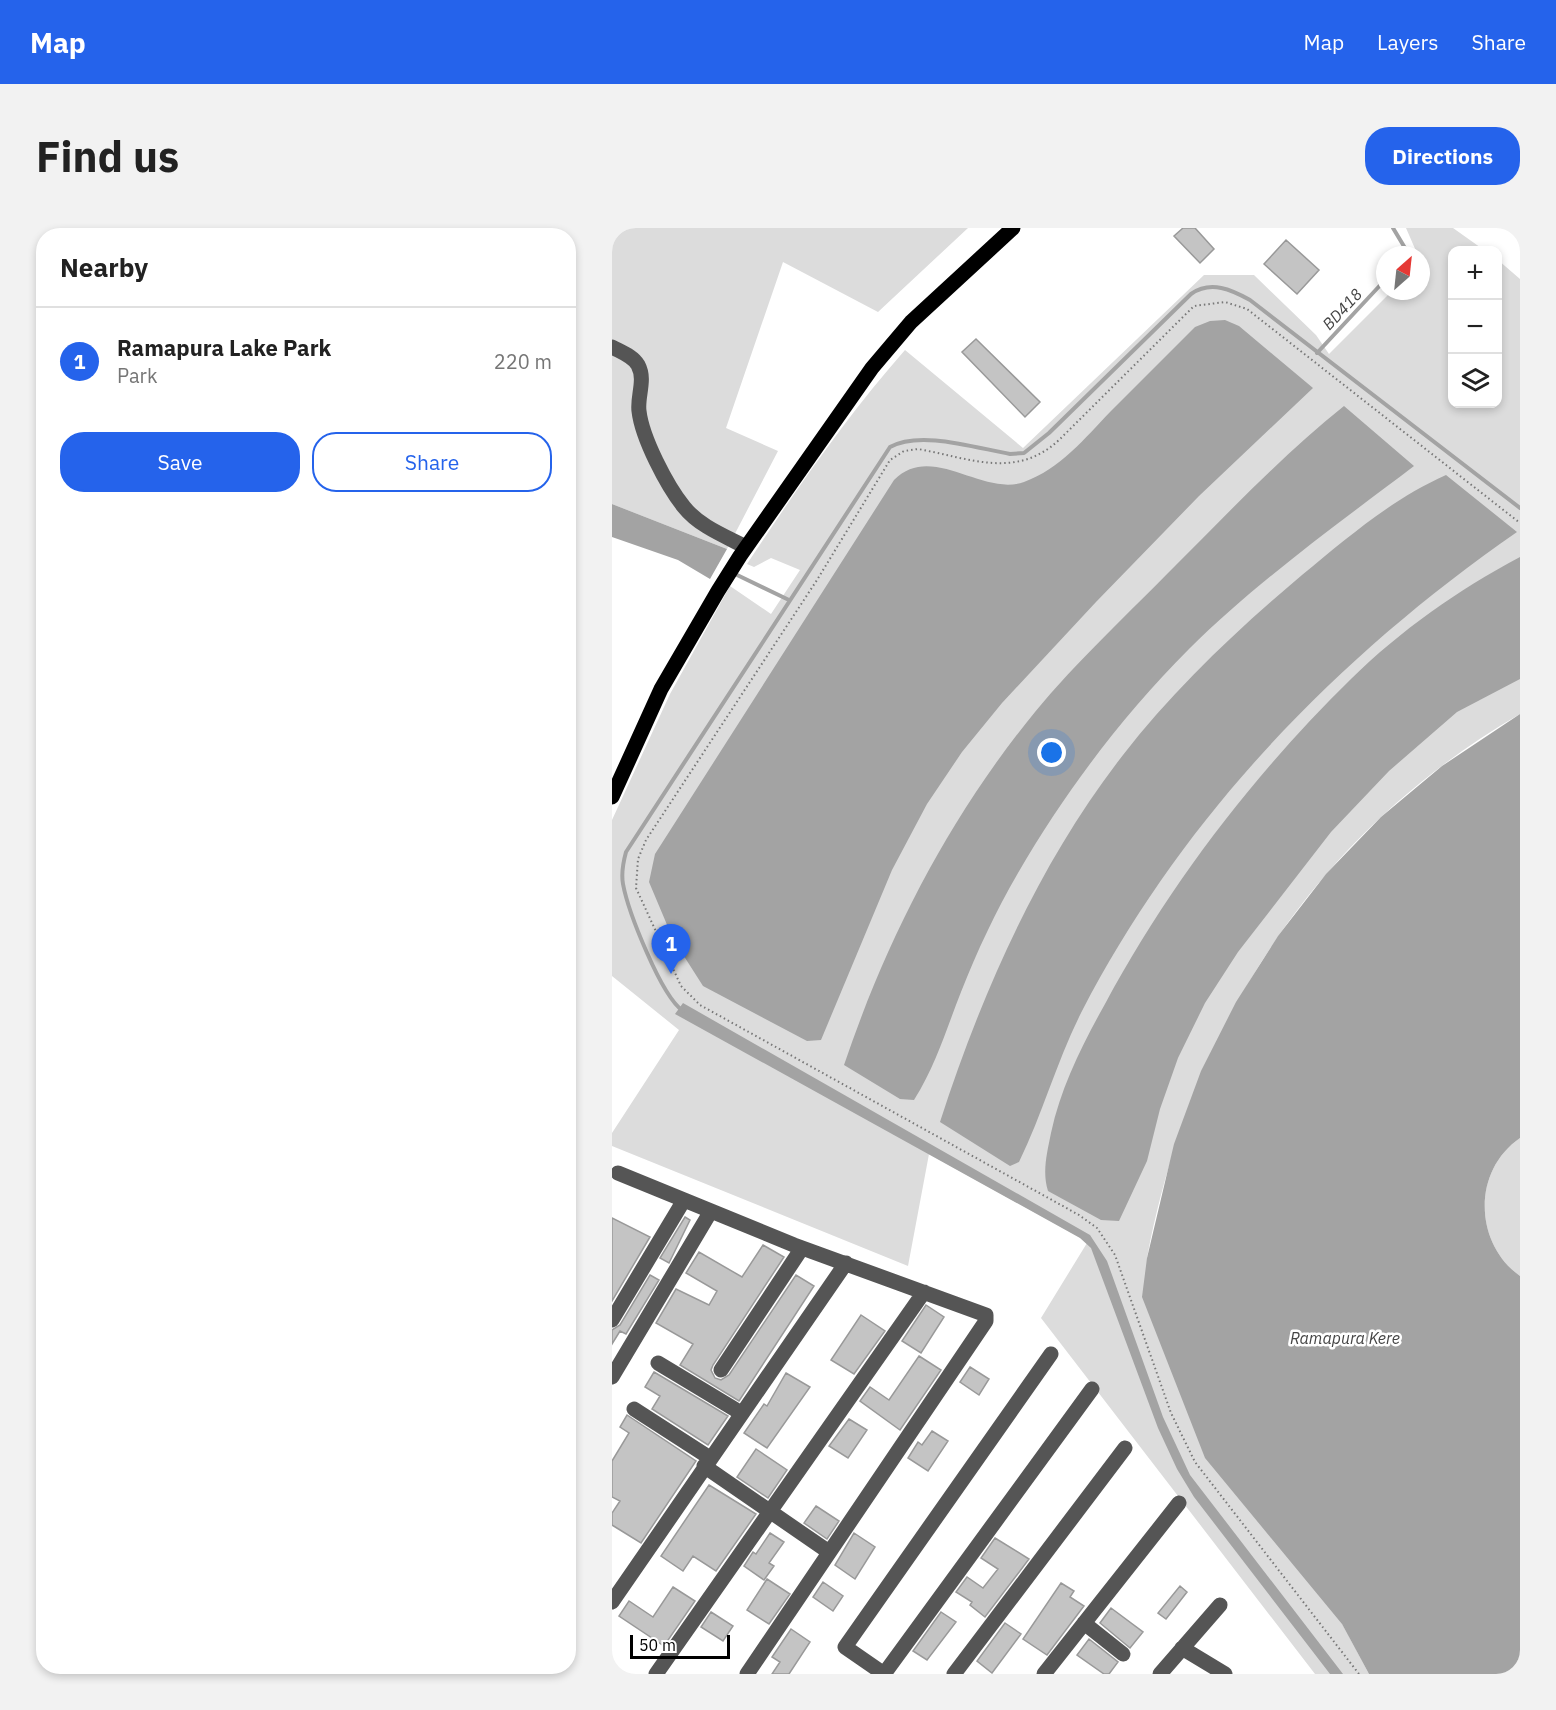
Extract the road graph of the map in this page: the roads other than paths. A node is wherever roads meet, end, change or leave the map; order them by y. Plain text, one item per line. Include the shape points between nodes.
1 (1013, 228) edge
2 (612, 347) edge
3 (743, 551) junction
4 (612, 797) edge
5 (614, 1175) edge
6 (684, 1200) junction
7 (711, 1211) junction
8 (802, 1248) junction
9 (846, 1263) junction
10 (924, 1292) junction
11 (612, 1320) edge
12 (1052, 1354) dead end
13 (658, 1362) dead end
14 (721, 1370) dead end
15 (612, 1377) edge
16 (1092, 1389) dead end
17 (634, 1409) dead end
18 (741, 1413) junction
19 (1125, 1448) dead end
20 (707, 1462) junction
21 (1179, 1503) dead end
22 (770, 1511) junction
23 (829, 1552) junction
24 (612, 1602) edge
25 (1220, 1605) dead end
26 (1084, 1623) junction
27 (1182, 1648) junction
28 (1123, 1654) dead end
29 (656, 1674) edge
30 (747, 1674) edge
31 (954, 1674) edge
32 (1044, 1674) edge
33 (1160, 1674) edge
34 (1225, 1674) edge

1 - 3 main road via 911,322 872,368
2 - 3 street via 638,365 642,376 639,410 649,447 683,507 695,520
3 - 4 main road via 661,689
5 - 6 street
6 - 7 street
6 - 11 street
7 - 8 street
7 - 15 street
8 - 9 street
8 - 14 street
9 - 10 street
9 - 18 street
10 - 22 street
10 - 23 street via 984,1313 986,1321
12 - 16 street via 845,1647 884,1674
13 - 18 street
17 - 20 street
18 - 20 street
19 - 31 street
20 - 22 street
20 - 24 street
21 - 26 street
22 - 23 street
22 - 29 street
23 - 30 street
25 - 27 street
26 - 28 street
26 - 32 street
27 - 33 street
27 - 34 street

